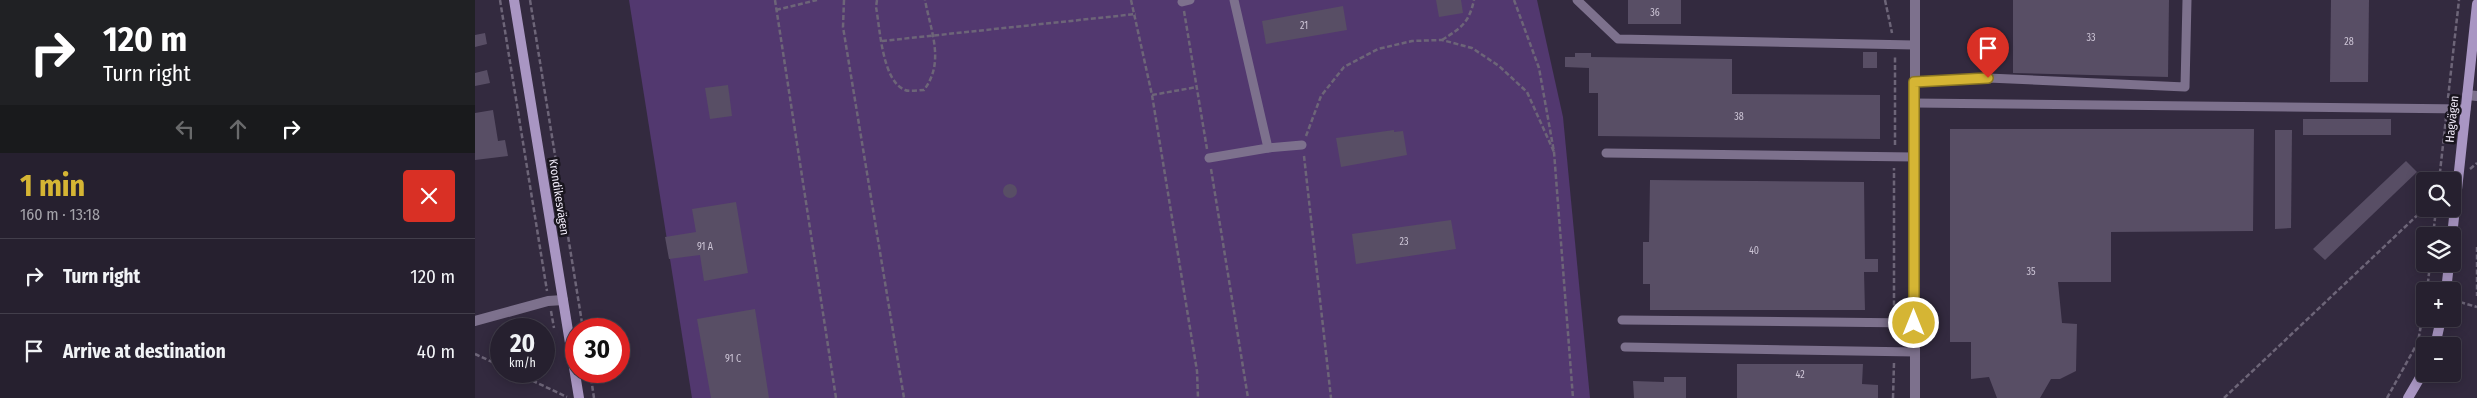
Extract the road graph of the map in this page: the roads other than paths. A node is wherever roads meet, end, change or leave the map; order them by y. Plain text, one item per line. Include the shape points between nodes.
1 (514, 0) edge
2 (1234, 0) edge
3 (1577, 0) edge
4 (1915, 0) edge
5 (2187, 0) edge
6 (2477, 4) edge
7 (2476, 25) edge
8 (1914, 45) junction
9 (1914, 82) junction
10 (2472, 95) edge
11 (1914, 103) junction
12 (2466, 109) junction
13 (1303, 145) road end
14 (1268, 148) junction
15 (1606, 153) dead end
16 (1914, 157) junction
17 (1209, 158) road end
18 (2453, 227) edge
19 (563, 300) junction
20 (475, 320) edge
21 (1622, 320) dead end
22 (1914, 323) junction
23 (1625, 347) dead end
24 (1915, 352) junction
25 (2417, 382) edge
26 (579, 398) edge
27 (1915, 398) edge
28 (2408, 398) edge

1 - 19 street, Krondikesvägen
2 - 14 lane
3 - 8 lane via 1618,39
4 - 8 street
5 - 9 lane via 2185,87 1988,78
6 - 7 street, Hagvägen
7 - 10 street, Hagvägen
8 - 9 street
9 - 11 street
10 - 12 street, Hagvägen
11 - 12 lane
11 - 16 street
12 - 18 street, Hagvägen
13 - 14 lane
14 - 17 lane
15 - 16 lane
16 - 22 street
19 - 20 street
19 - 26 street, Krondikesvägen
21 - 22 lane
22 - 24 street
23 - 24 lane
24 - 27 street
25 - 28 street

